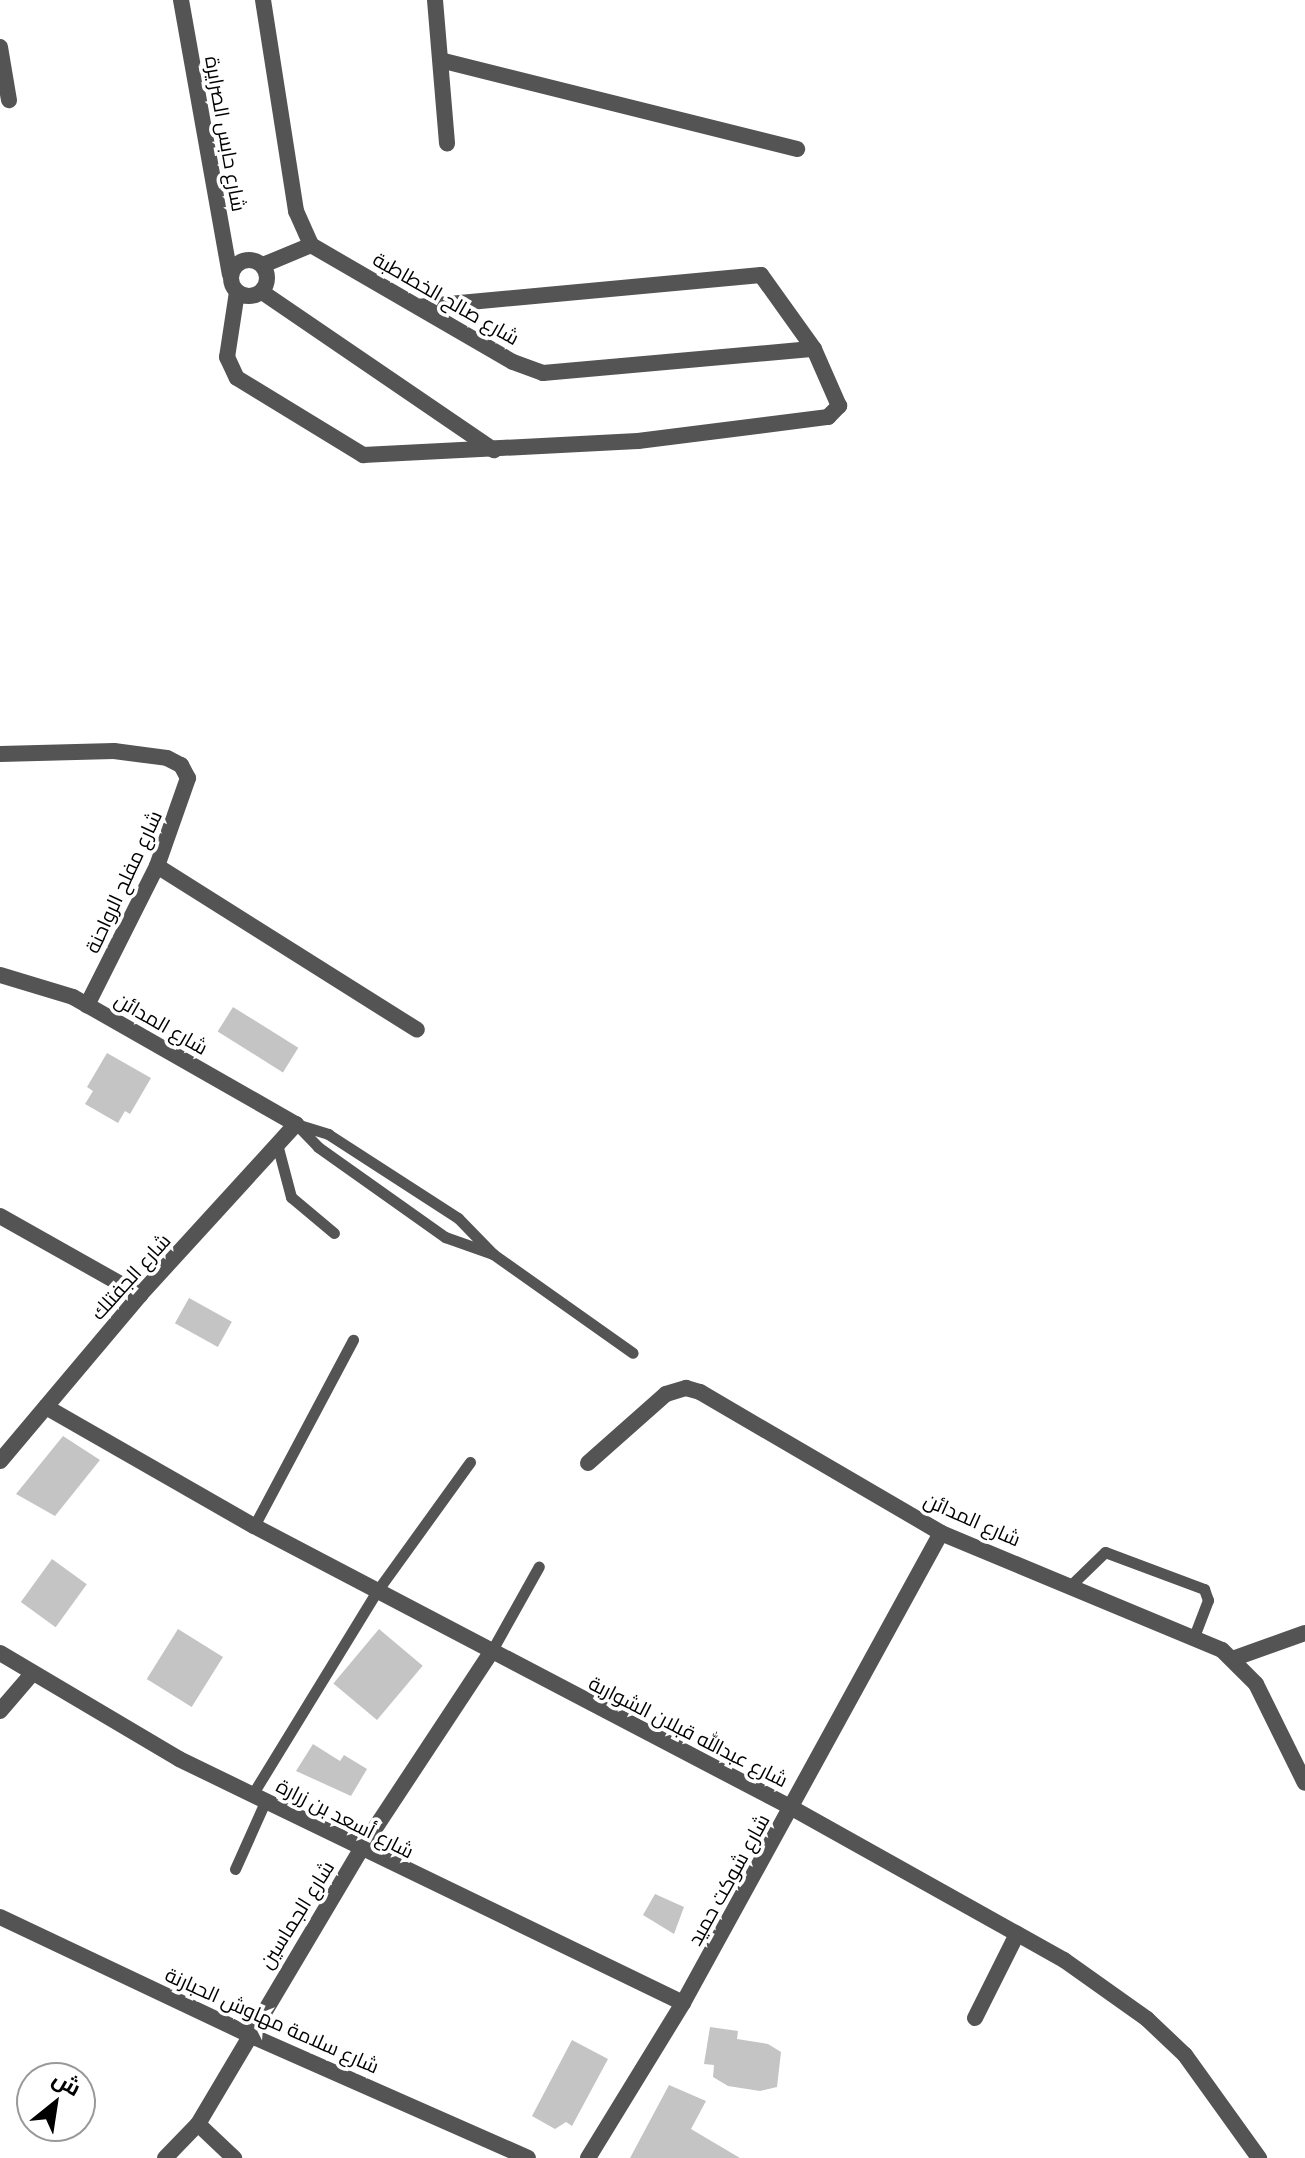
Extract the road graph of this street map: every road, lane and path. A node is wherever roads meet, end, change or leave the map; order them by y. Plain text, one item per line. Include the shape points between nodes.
1 (181, 0) edge
2 (263, 0) edge
3 (435, 0) edge
4 (0, 47) edge
5 (444, 61) junction
6 (9, 100) dead end
7 (447, 143) dead end
8 (797, 149) dead end
9 (311, 245) junction
10 (263, 265) junction
11 (230, 275) junction
12 (237, 292) junction
13 (262, 292) junction
14 (419, 307) junction
15 (814, 349) junction
16 (494, 450) junction
17 (0, 754) edge
18 (157, 866) junction
19 (0, 975) edge
20 (87, 1005) junction
21 (417, 1030) dead end
22 (296, 1124) junction
23 (277, 1144) junction
24 (0, 1216) edge
25 (334, 1233) dead end
26 (493, 1254) junction
27 (140, 1295) junction
28 (353, 1340) dead end
29 (633, 1353) dead end
30 (46, 1407) junction
31 (0, 1461) edge
32 (470, 1462) dead end
33 (588, 1463) dead end
34 (254, 1526) junction
35 (941, 1533) junction
36 (539, 1566) dead end
37 (1072, 1584) junction
38 (377, 1591) junction
39 (1305, 1633) edge
40 (1194, 1636) junction
41 (491, 1652) junction
42 (0, 1653) edge
43 (1235, 1658) junction
44 (31, 1675) junction
45 (0, 1711) edge
46 (1305, 1783) edge
47 (259, 1798) junction
48 (792, 1808) junction
49 (360, 1851) junction
50 (235, 1869) dead end
51 (0, 1917) edge
52 (1017, 1934) junction
53 (683, 2003) junction
54 (975, 2018) dead end
55 (247, 2034) junction
56 (198, 2124) junction
57 (165, 2158) edge
58 (234, 2158) edge
59 (528, 2158) edge
60 (588, 2158) edge
61 (1259, 2158) edge

1 - 11 street, شارع حابس الصرايرة
2 - 9 street via 296,211
3 - 5 street
4 - 6 street
5 - 7 street
5 - 8 street
9 - 10 street
9 - 14 street, شارع صالح الخطاطبة
10 - 11 street via 243,260
10 - 13 street via 267,283
11 - 12 street
12 - 13 street via 249,297
12 - 16 street via 227,357 237,378 352,450 374,456
13 - 16 street
14 - 15 street, شارع صالح الخطاطبة via 513,362 543,373
14 - 15 street via 757,274 771,282
15 - 16 street via 839,398 828,417 638,441
17 - 18 street, شارع مفلح الرواحنة via 114,751 181,765 188,778
18 - 20 street, شارع مفلح الرواحنة
18 - 21 street
19 - 20 street, شارع المدائن
20 - 22 street, شارع المدائن
22 - 23 street, شارع الجفتلك
22 - 26 lane via 318,1147 445,1237
22 - 26 lane via 328,1134 458,1218
23 - 25 lane via 291,1197
23 - 27 street, شارع الجفتلك
24 - 27 street
26 - 29 lane
27 - 30 street, شارع الجفتلك
28 - 34 lane
30 - 31 street, شارع الجفتلك
30 - 34 street, شارع عبدالله قبلان الشواربة
32 - 38 lane
33 - 35 street, شارع المدائن via 666,1394 693,1389
34 - 38 street, شارع عبدالله قبلان الشواربة
35 - 37 street, شارع المدائن
35 - 48 street, شارع شوكت حميد
36 - 41 lane
37 - 40 street, شارع المدائن
37 - 40 lane via 1105,1552 1204,1589 1208,1600
38 - 41 street, شارع عبدالله قبلان الشواربة
38 - 47 lane
39 - 43 street
40 - 43 street, شارع المدائن
41 - 48 street, شارع عبدالله قبلان الشواربة
41 - 49 street, شارع الجماسين
42 - 44 street, شارع أسعد بن زرارة
43 - 46 street, شارع المدائن via 1265,1699
44 - 45 street
44 - 47 street, شارع أسعد بن زرارة
47 - 49 street, شارع أسعد بن زرارة
47 - 50 lane
48 - 52 street, شارع عبدالله قبلان الشواربة
48 - 53 street, شارع شوكت حميد
49 - 53 street, شارع أسعد بن زرارة
49 - 55 street, شارع الجماسين
51 - 55 street, شارع سلامة مهاوش الحبارنة
52 - 54 street
52 - 61 street, شارع عبدالله قبلان الشواربة via 1147,2019 1185,2055
53 - 60 street, شارع شوكت حميد
55 - 56 street, شارع الجماسين
55 - 59 street, شارع سلامة مهاوش الحبارنة
56 - 57 street, شارع الجماسين
56 - 58 street

